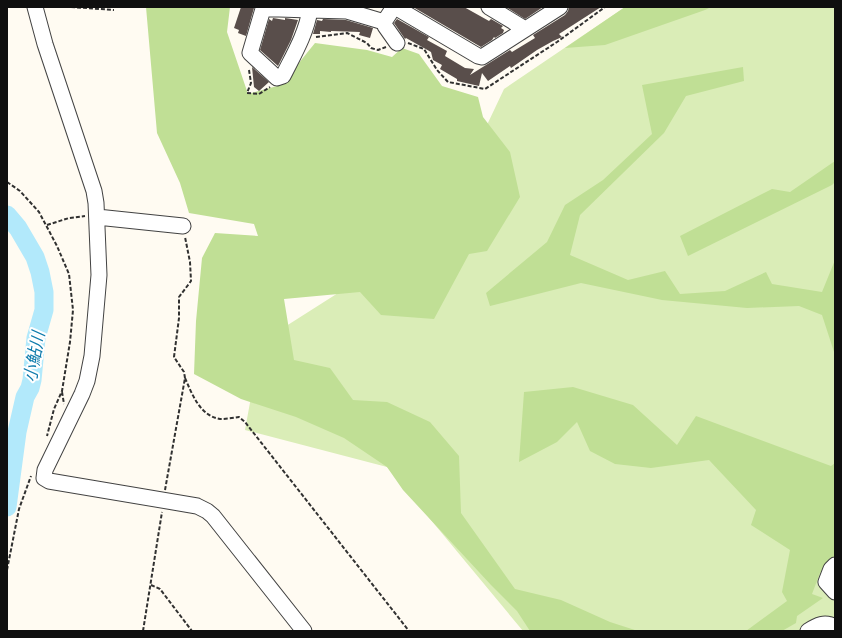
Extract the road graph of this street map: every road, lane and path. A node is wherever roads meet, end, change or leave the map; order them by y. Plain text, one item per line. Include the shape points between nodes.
1 (35, 7) edge
2 (71, 7) edge
3 (394, 7) edge
4 (489, 7) edge
5 (560, 7) edge
6 (605, 7) edge
7 (280, 8) edge
8 (310, 8) edge
9 (114, 10) dead end
10 (384, 22) junction
11 (525, 29) junction
12 (397, 42) dead end
13 (253, 56) junction
14 (277, 78) junction
15 (485, 89) dead end
16 (7, 182) edge
17 (97, 217) junction
18 (47, 225) junction
19 (183, 226) joint
20 (184, 378) junction
21 (45, 442) dead end
22 (33, 470) dead end
23 (164, 501) junction
24 (835, 565) edge
25 (7, 570) edge
26 (151, 585) junction
27 (835, 592) edge
28 (835, 627) edge
29 (143, 631) edge
30 (192, 631) edge
31 (304, 631) edge
32 (409, 631) edge
33 (808, 631) edge

1 - 17 street via 94,191
2 - 9 path
3 - 10 street
3 - 11 street via 482,57
4 - 11 street
5 - 11 street
6 - 15 path
7 - 8 street
7 - 13 street via 263,9 250,53
8 - 10 street via 347,11
8 - 14 street via 302,39 283,76
10 - 12 street
13 - 14 street
13 - 14 path via 248,64 251,83 247,93 259,94 274,85
16 - 18 path via 20,191 40,212
17 - 18 path via 69,218
17 - 19 street
17 - 23 street via 99,275 95,339 90,366 82,394 45,470 44,478 49,481
18 - 21 path via 69,274 73,310 62,391
19 - 20 path via 191,281 179,297 174,357 184,372
20 - 23 path
20 - 32 path via 197,404 208,413 220,419 239,417 245,422
22 - 25 path via 19,509
23 - 26 path
23 - 31 street via 197,506 213,516
24 - 27 street via 826,582
26 - 29 path
26 - 30 path via 160,589
28 - 33 street via 830,624 818,625

